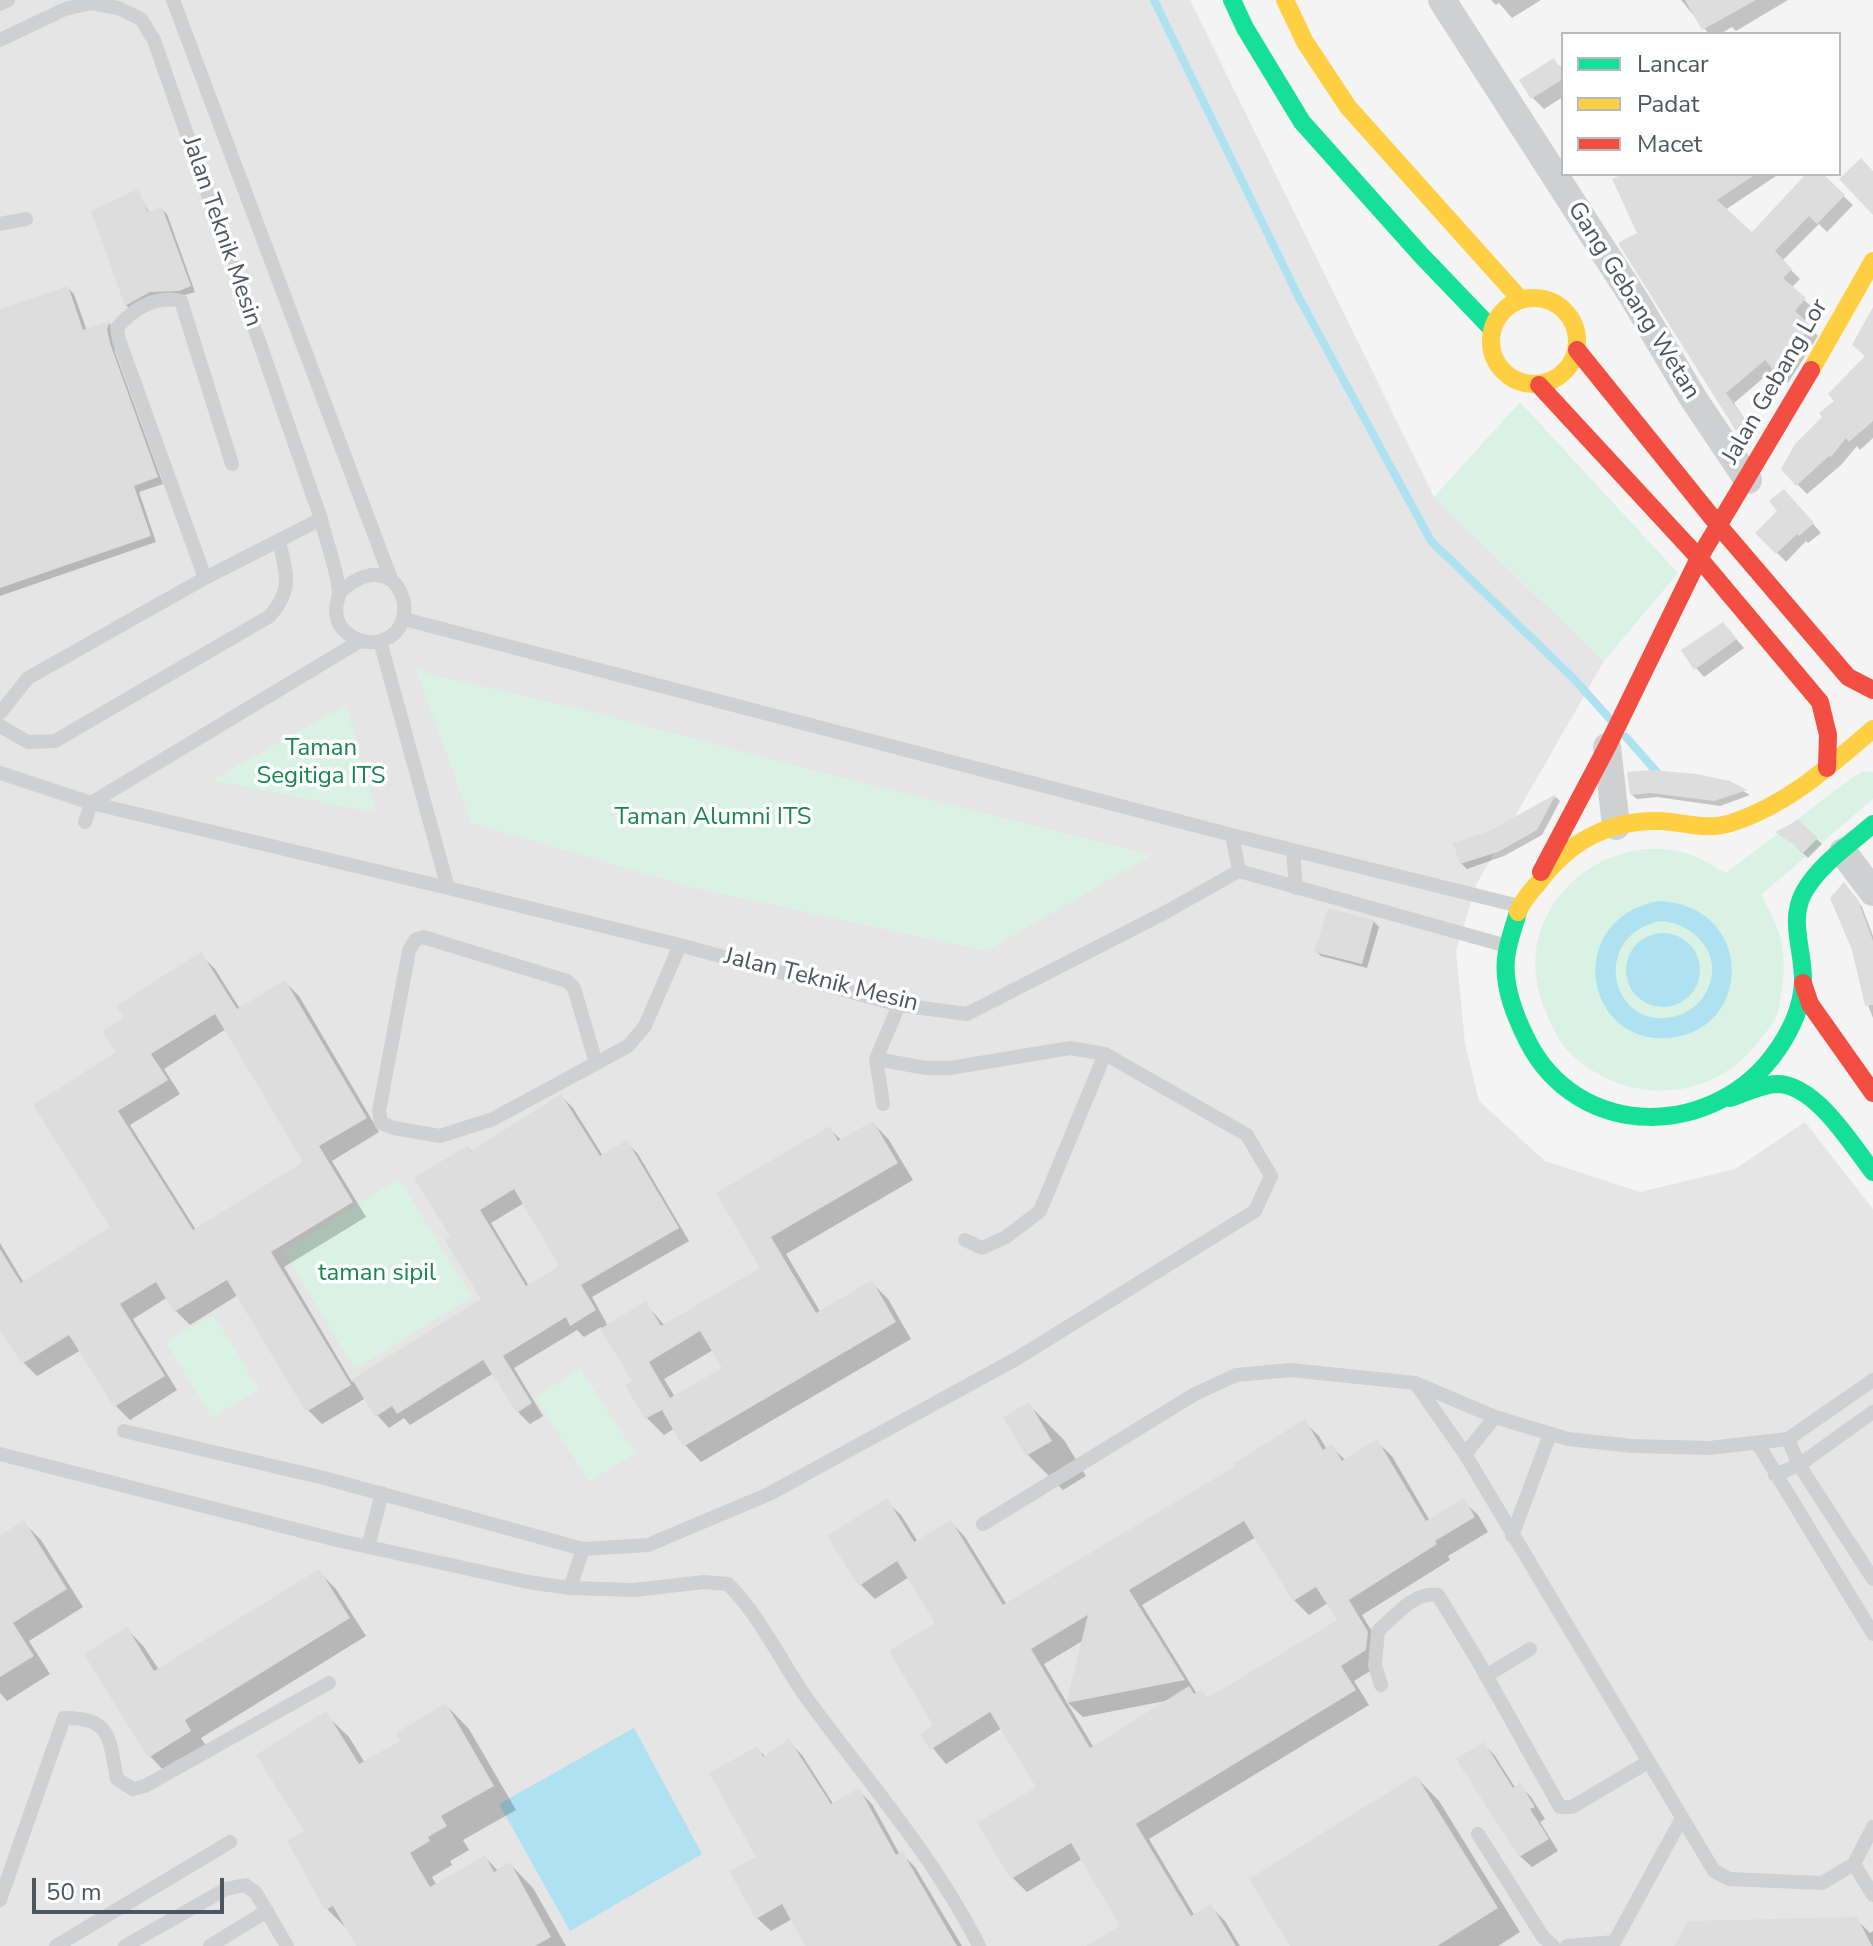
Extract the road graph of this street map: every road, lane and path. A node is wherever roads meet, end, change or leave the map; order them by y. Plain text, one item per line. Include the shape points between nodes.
1 (8, 0) edge
2 (173, 0) edge
3 (1232, 0) edge
4 (1285, 0) edge
5 (1442, 0) edge
6 (0, 4) edge
7 (0, 40) edge
8 (26, 219) dead end
9 (0, 224) edge
10 (1873, 261) edge
11 (1521, 300) junction
12 (1492, 329) junction
13 (1577, 350) junction
14 (1539, 385) junction
15 (232, 464) dead end
16 (1748, 480) junction
17 (321, 519) junction
18 (1719, 526) junction
19 (279, 540) junction
20 (1699, 558) junction
21 (205, 578) junction
22 (391, 579) junction
23 (339, 593) junction
24 (404, 619) junction
25 (360, 641) junction
26 (380, 641) junction
27 (1873, 690) edge
28 (0, 713) edge
29 (0, 726) edge
30 (1873, 729) edge
31 (1609, 744) junction
32 (1852, 747) junction
33 (1873, 754) edge
34 (1827, 768) junction
35 (0, 773) edge
36 (91, 803) junction
37 (85, 822) dead end
38 (1873, 824) edge
39 (1616, 826) junction
40 (1232, 835) junction
41 (1293, 850) junction
42 (1843, 852) junction
43 (1239, 871) junction
44 (1537, 878) junction
45 (448, 888) junction
46 (1296, 888) junction
47 (1873, 892) edge
48 (1520, 906) junction
49 (680, 945) junction
50 (1507, 946) junction
51 (1803, 983) junction
52 (899, 1005) junction
53 (1105, 1054) junction
54 (876, 1059) junction
55 (596, 1063) junction
56 (1873, 1093) edge
57 (1728, 1098) junction
58 (883, 1104) dead end
59 (1873, 1172) edge
60 (965, 1240) dead end
61 (1873, 1380) edge
62 (1415, 1383) junction
63 (1873, 1412) edge
64 (1495, 1417) junction
65 (124, 1431) dead end
66 (1550, 1434) junction
67 (1788, 1439) junction
68 (1758, 1444) junction
69 (0, 1454) edge
70 (1465, 1454) junction
71 (1799, 1465) junction
72 (1775, 1475) junction
73 (382, 1493) junction
74 (983, 1524) dead end
75 (1512, 1536) junction
76 (368, 1547) junction
77 (583, 1549) junction
78 (1873, 1579) edge
79 (570, 1588) junction
80 (1873, 1634) edge
81 (1530, 1649) dead end
82 (1486, 1676) junction
83 (329, 1683) dead end
84 (1381, 1685) dead end
85 (1648, 1762) junction
86 (1682, 1818) junction
87 (1873, 1827) edge
88 (1478, 1834) dead end
89 (230, 1842) dead end
90 (1854, 1864) junction
91 (1873, 1895) edge
92 (0, 1900) edge
93 (267, 1911) junction
94 (1613, 1944) edge
95 (56, 1946) edge
96 (125, 1946) edge
97 (210, 1946) edge
98 (287, 1946) edge
99 (979, 1946) edge
100 (1553, 1946) edge
101 (1567, 1946) edge

1 - 6 lane
2 - 22 lane, Jalan Teknik Mesin
3 - 12 street via 1302,122
4 - 11 street via 1305,42 1348,107
5 - 16 street, Gang Gebang Wetan
7 - 17 lane, Jalan Teknik Mesin via 65,9 91,3 141,19 154,40
8 - 9 lane
10 - 16 street, Jalan Gebang Lor
11 - 12 street via 1502,311
11 - 13 street via 1539,297 1556,303 1577,332
12 - 14 street via 1490,346 1506,376
13 - 14 street via 1560,376
13 - 18 street
14 - 20 street
15 - 21 lane via 181,301 148,304 127,315 117,328 119,340
16 - 18 street, Jalan Gebang Lor
17 - 19 lane
17 - 23 lane, Jalan Teknik Mesin
18 - 20 street, Jalan Gebang Lor
18 - 27 street via 1848,677
19 - 21 lane
19 - 29 lane via 285,598 270,616 55,741 28,742
20 - 31 street, Jalan Gebang Lor
20 - 34 street via 1820,702 1828,721
21 - 28 lane via 28,678
22 - 23 lane via 366,575
22 - 24 lane via 401,590
23 - 25 lane via 339,624
24 - 26 lane via 395,633
24 - 40 lane
25 - 26 lane
25 - 36 lane
26 - 45 lane
30 - 32 street
31 - 39 street
31 - 44 street, Jalan Gebang Lor
32 - 33 street
32 - 34 street
34 - 39 street via 1781,802 1724,825 1699,828 1660,821
35 - 36 lane, Jalan Teknik Mesin
36 - 37 lane
36 - 45 lane, Jalan Teknik Mesin
38 - 42 street
39 - 44 street via 1579,842
40 - 41 lane
40 - 43 lane
41 - 46 lane
41 - 48 lane
42 - 47 street
42 - 51 street via 1811,881 1799,903
43 - 46 lane
43 - 52 lane, Jalan Teknik Mesin via 967,1014
44 - 48 street
45 - 49 lane, Jalan Teknik Mesin
46 - 50 lane
48 - 50 street
49 - 52 lane, Jalan Teknik Mesin
49 - 55 lane via 645,1026 628,1046
50 - 57 street via 1510,1007 1525,1045 1549,1076 1589,1104 1625,1116 1665,1118 1699,1112
51 - 56 street via 1810,1004
51 - 57 street via 1781,1047 1755,1079
52 - 54 lane
53 - 54 lane via 1070,1048 950,1068
53 - 60 lane via 1040,1211 982,1248
53 - 77 lane via 1247,1135 1271,1176 1255,1211 1016,1359 769,1494 648,1545
54 - 58 lane
55 - 55 lane via 574,988 567,981 423,937 409,951 381,1123 440,1136 493,1119
57 - 59 street via 1778,1084 1794,1086 1825,1112
61 - 67 lane
62 - 64 lane
62 - 70 lane
62 - 74 lane via 1291,1370 1236,1375 1195,1394
63 - 71 lane
64 - 66 lane
64 - 70 lane
65 - 73 lane
66 - 68 lane via 1633,1446
66 - 75 lane
67 - 68 lane
67 - 71 lane
68 - 72 lane
69 - 76 lane
70 - 75 lane
71 - 72 lane
71 - 78 lane
72 - 80 lane
73 - 76 lane
73 - 77 lane
75 - 85 lane
76 - 79 lane
77 - 79 lane
79 - 99 lane via 728,1584 944,1887
81 - 82 lane
82 - 84 lane via 1438,1595 1430,1594 1416,1598 1378,1631 1375,1665
82 - 85 lane via 1560,1807 1572,1807
83 - 92 lane via 133,1789 117,1779 103,1727 85,1717 64,1718
85 - 86 lane
86 - 90 lane via 1714,1871 1729,1879 1822,1883
86 - 94 lane
87 - 90 lane
88 - 100 lane
89 - 95 lane
90 - 91 lane
93 - 96 lane via 245,1885 226,1889
93 - 97 lane
93 - 98 lane
94 - 101 lane

